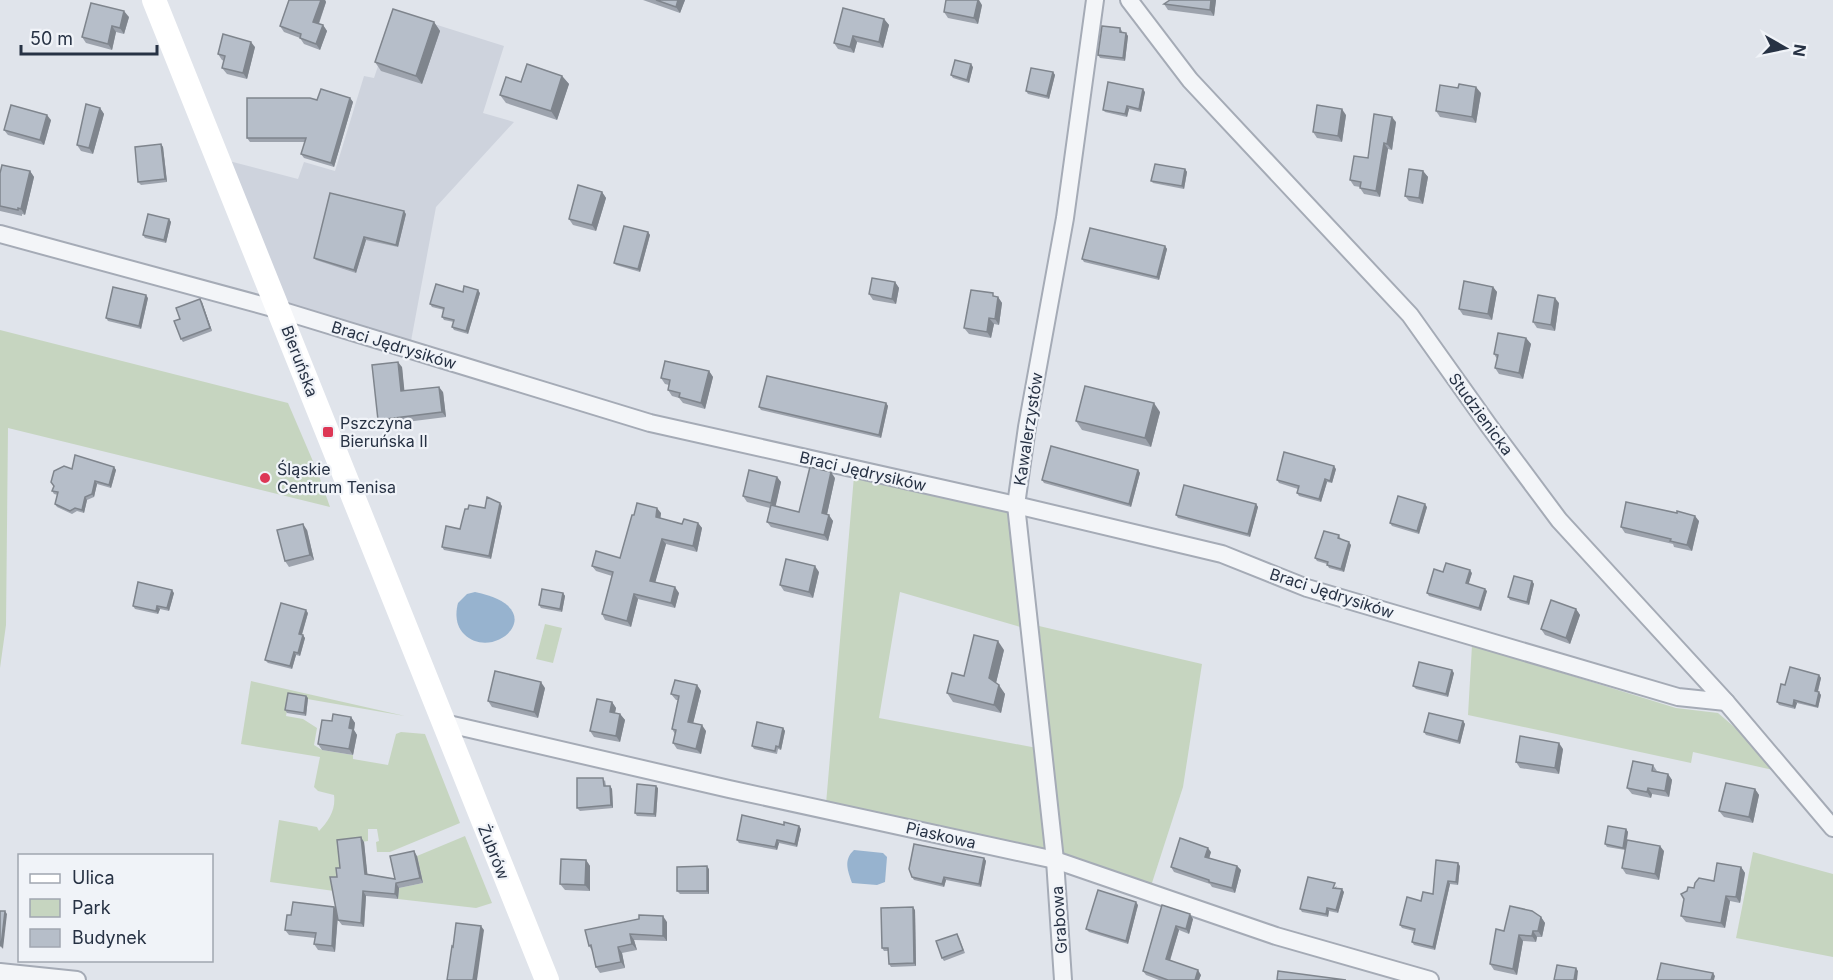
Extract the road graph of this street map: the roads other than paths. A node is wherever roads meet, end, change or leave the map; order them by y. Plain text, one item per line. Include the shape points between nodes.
1 (154, 0) edge
2 (1095, 0) edge
3 (1129, 0) edge
4 (0, 234) edge
5 (280, 310) junction
6 (1016, 505) junction
7 (1726, 702) junction
8 (444, 723) junction
9 (1833, 828) edge
10 (1054, 860) junction
11 (0, 972) edge
12 (77, 980) edge
13 (547, 980) edge
14 (1063, 980) edge
15 (1430, 980) edge

1 - 5 main road, Bieruńska
2 - 6 street, Kawalerzystów via 1065,219
3 - 7 street, Studzienicka via 1190,80 1410,315 1559,520
4 - 5 street, Braci Jędrysików
5 - 6 street, Braci Jędrysików via 650,423
5 - 8 main road, Bieruńska
6 - 7 street, Braci Jędrysików via 1222,554 1307,588 1678,697
6 - 10 street, Kawalerzystów
7 - 9 street, Studzienicka
8 - 10 street, Piaskowa
8 - 13 main road, Żubrów
10 - 14 street, Grabowa
10 - 15 street, Piaskowa via 1276,936
11 - 12 street

